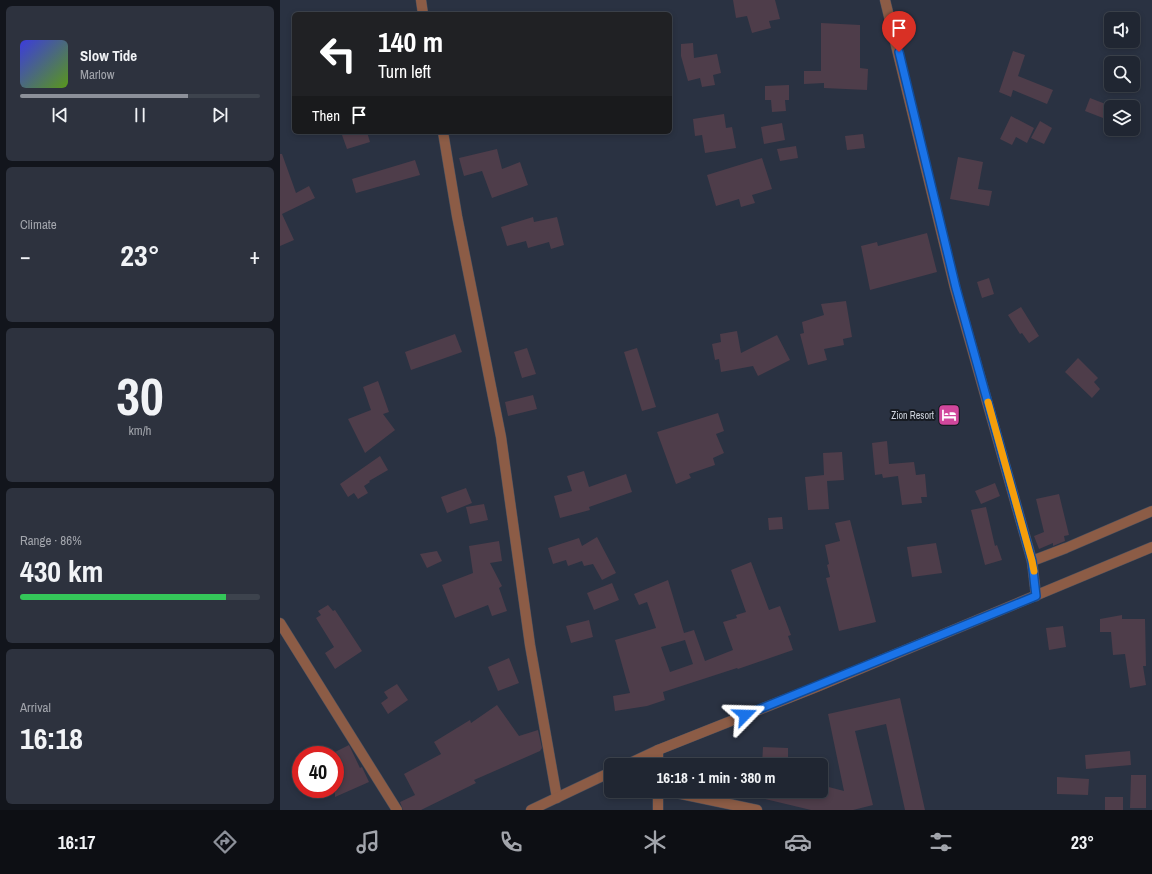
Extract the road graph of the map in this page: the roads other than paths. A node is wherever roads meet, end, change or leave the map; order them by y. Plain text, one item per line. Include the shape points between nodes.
1 (421, 0) edge
2 (885, 0) edge
3 (423, 12) edge
4 (443, 134) edge
5 (1152, 511) edge
6 (1152, 547) edge
7 (1032, 561) junction
8 (1036, 596) junction
9 (280, 624) edge
10 (658, 750) junction
11 (641, 758) edge
12 (658, 758) edge
13 (604, 775) edge
14 (557, 798) junction
15 (658, 798) edge
16 (700, 798) edge
17 (397, 810) edge
18 (531, 810) edge
19 (658, 810) edge
20 (757, 810) edge

1 - 3 street
2 - 7 street via 956,288
4 - 14 street via 501,437 530,645
5 - 7 street
6 - 8 street
7 - 8 street
8 - 10 street
9 - 17 street
10 - 11 street
10 - 12 street
13 - 14 street
14 - 18 street
15 - 19 street
16 - 20 street

